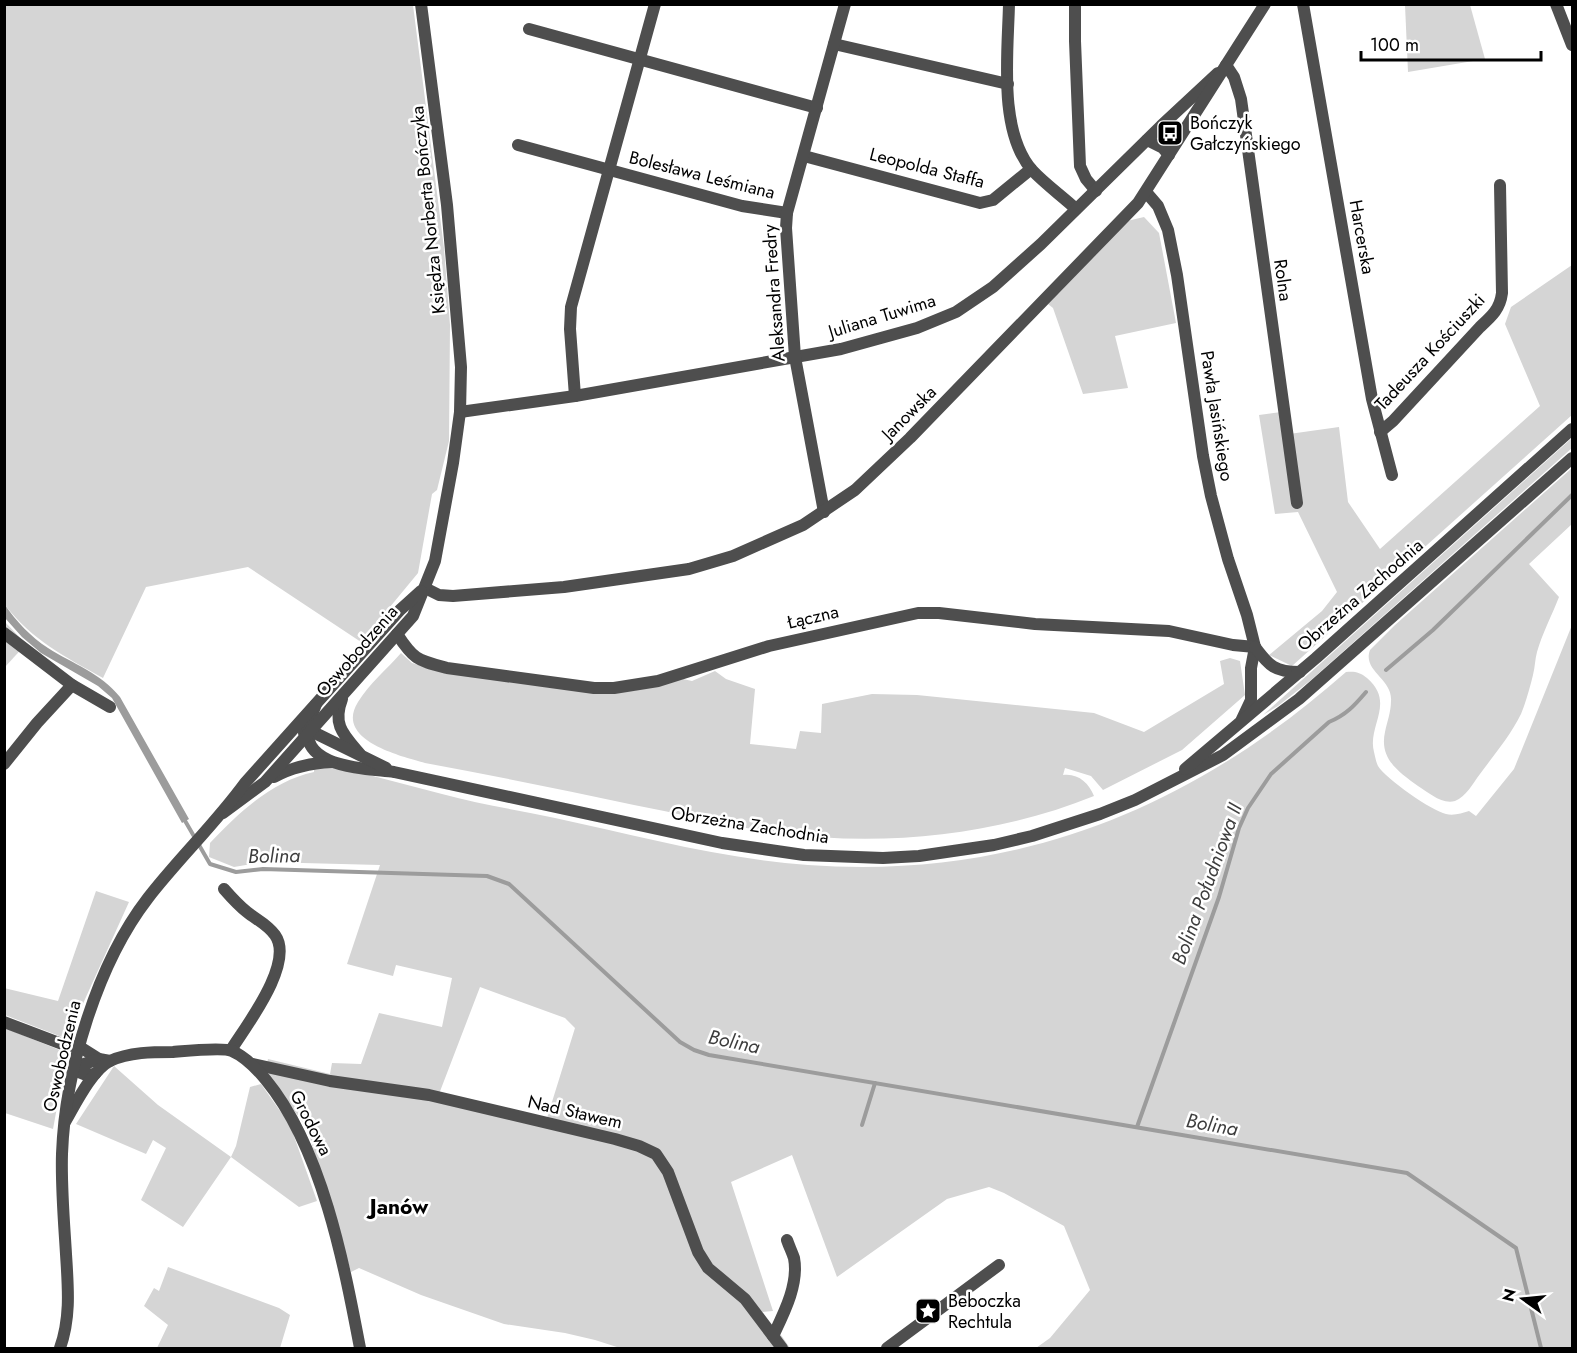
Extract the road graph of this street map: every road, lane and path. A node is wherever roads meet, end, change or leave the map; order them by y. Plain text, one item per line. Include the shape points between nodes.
1 (421, 4) edge
2 (655, 4) edge
3 (844, 4) edge
4 (1009, 4) edge
5 (1075, 4) edge
6 (1265, 4) edge
7 (1303, 4) edge
8 (1556, 4) edge
9 (529, 28) dead end
10 (834, 44) junction
11 (1572, 45) edge
12 (641, 58) junction
13 (1225, 66) junction
14 (1008, 84) junction
15 (817, 108) junction
16 (1147, 140) junction
17 (518, 145) dead end
18 (1169, 155) junction
19 (804, 156) junction
20 (1031, 169) junction
21 (608, 171) junction
22 (1500, 185) dead end
23 (1096, 190) junction
24 (1146, 192) junction
25 (1076, 209) junction
26 (787, 213) junction
27 (795, 357) junction
28 (575, 396) junction
29 (460, 412) junction
30 (1572, 429) edge
31 (1380, 432) junction
32 (1572, 458) edge
33 (1392, 475) dead end
34 (1297, 504) dead end
35 (824, 512) junction
36 (424, 588) junction
37 (4, 633) edge
38 (397, 634) junction
39 (1255, 647) junction
40 (1300, 672) junction
41 (72, 685) junction
42 (343, 695) junction
43 (316, 704) junction
44 (110, 707) dead end
45 (1242, 720) junction
46 (309, 733) junction
47 (285, 738) junction
48 (361, 754) junction
49 (333, 762) junction
50 (4, 764) edge
51 (394, 772) junction
52 (265, 782) junction
53 (1168, 783) junction
54 (223, 813) junction
55 (224, 889) dead end
56 (4, 1022) edge
57 (80, 1047) junction
58 (231, 1050) junction
59 (104, 1060) junction
60 (253, 1064) junction
61 (75, 1067) junction
62 (95, 1074) junction
63 (65, 1122) junction
64 (787, 1240) dead end
65 (999, 1265) dead end
66 (773, 1336) junction
67 (60, 1348) edge
68 (360, 1348) edge
69 (782, 1348) edge
70 (887, 1348) edge

1 - 29 street, Księdza Norberta Bończyka via 459,330
2 - 12 street, Bolesława Leśmiana
3 - 10 street, Aleksandra Fredry
4 - 14 street
5 - 23 street via 1080,166
6 - 13 street, Janowska
7 - 31 street, Harcerska
8 - 11 street
9 - 12 street
10 - 14 street
10 - 15 street, Aleksandra Fredry
12 - 15 street
12 - 21 street, Bolesława Leśmiana
13 - 16 street, Juliana Tuwima
13 - 18 street, Janowska
13 - 34 street, Rolna via 1234,77 1241,99
14 - 20 street via 1014,134
15 - 19 street, Aleksandra Fredry
16 - 18 street
16 - 23 street, Juliana Tuwima
17 - 21 street, Bolesława Leśmiana
18 - 24 street, Janowska
19 - 20 street, Leopolda Staffa via 980,203 993,200
19 - 26 street, Aleksandra Fredry
20 - 25 street
21 - 26 street, Bolesława Leśmiana via 742,206
21 - 28 street, Bolesława Leśmiana via 571,306
22 - 31 street, Tadeusza Kościuszki via 1500,305
23 - 25 street, Juliana Tuwima
24 - 35 street, Janowska via 910,438 855,490
24 - 39 street, Pawła Jasińskiego via 1158,206 1168,230 1211,496
25 - 27 street, Juliana Tuwima via 993,287 956,312 880,339
26 - 27 street, Aleksandra Fredry
27 - 28 street, Juliana Tuwima
27 - 35 street, Aleksandra Fredry
28 - 29 street, Juliana Tuwima
29 - 36 street, Oswobodzenia via 435,561
30 - 40 street, Obrzeżna Zachodnia
31 - 33 street, Harcerska
32 - 53 street, Obrzeżna Zachodnia via 1291,705 1223,755
35 - 36 street, Janowska via 734,556 688,569 564,587 453,596
36 - 38 street, Oswobodzenia via 413,616
36 - 43 street, Oswobodzenia
37 - 41 street
38 - 39 street, Łączna via 409,653 447,668 578,687 614,688 658,681 769,646 918,613 1169,631
38 - 42 street, Oswobodzenia
39 - 40 street, Pawła Jasińskiego via 1268,664 1282,672
39 - 45 street, Pawła Jasińskiego via 1251,700
40 - 45 street, Obrzeżna Zachodnia
41 - 44 street
41 - 50 street
42 - 46 street, Oswobodzenia
42 - 48 street, Obrzeżna Zachodnia via 337,711 338,723
43 - 46 street, Oswobodzenia
43 - 47 street, Oswobodzenia
45 - 53 street, Obrzeżna Zachodnia
46 - 47 street
46 - 48 street, Obrzeżna Zachodnia
46 - 49 street via 316,753
46 - 52 street, Oswobodzenia
47 - 54 street, Oswobodzenia
48 - 51 street, Obrzeżna Zachodnia
49 - 51 street, Obrzeżna Zachodnia
49 - 52 street, Oswobodzenia via 297,767
51 - 53 street, Obrzeżna Zachodnia via 722,843 804,855 883,858 959,851 1032,836 1100,814
52 - 54 street, Oswobodzenia
54 - 57 street, Oswobodzenia via 149,897 126,930 89,1012
55 - 58 street via 267,925 281,949 273,980
56 - 57 street
57 - 59 street
57 - 61 street, Oswobodzenia
58 - 59 street via 129,1055
58 - 60 street, Grodowa
59 - 61 street
59 - 62 street
60 - 66 street, Nad Stawem via 330,1081 429,1095 615,1139 656,1154 668,1172 708,1269 746,1299
60 - 68 street, Grodowa via 294,1121 311,1156 348,1288
61 - 62 street via 82,1074
61 - 63 street, Oswobodzenia
62 - 63 street
63 - 67 street, Oswobodzenia via 62,1190 68,1319
64 - 66 street via 794,1259 793,1285
65 - 70 street
66 - 69 street, Nad Stawem

